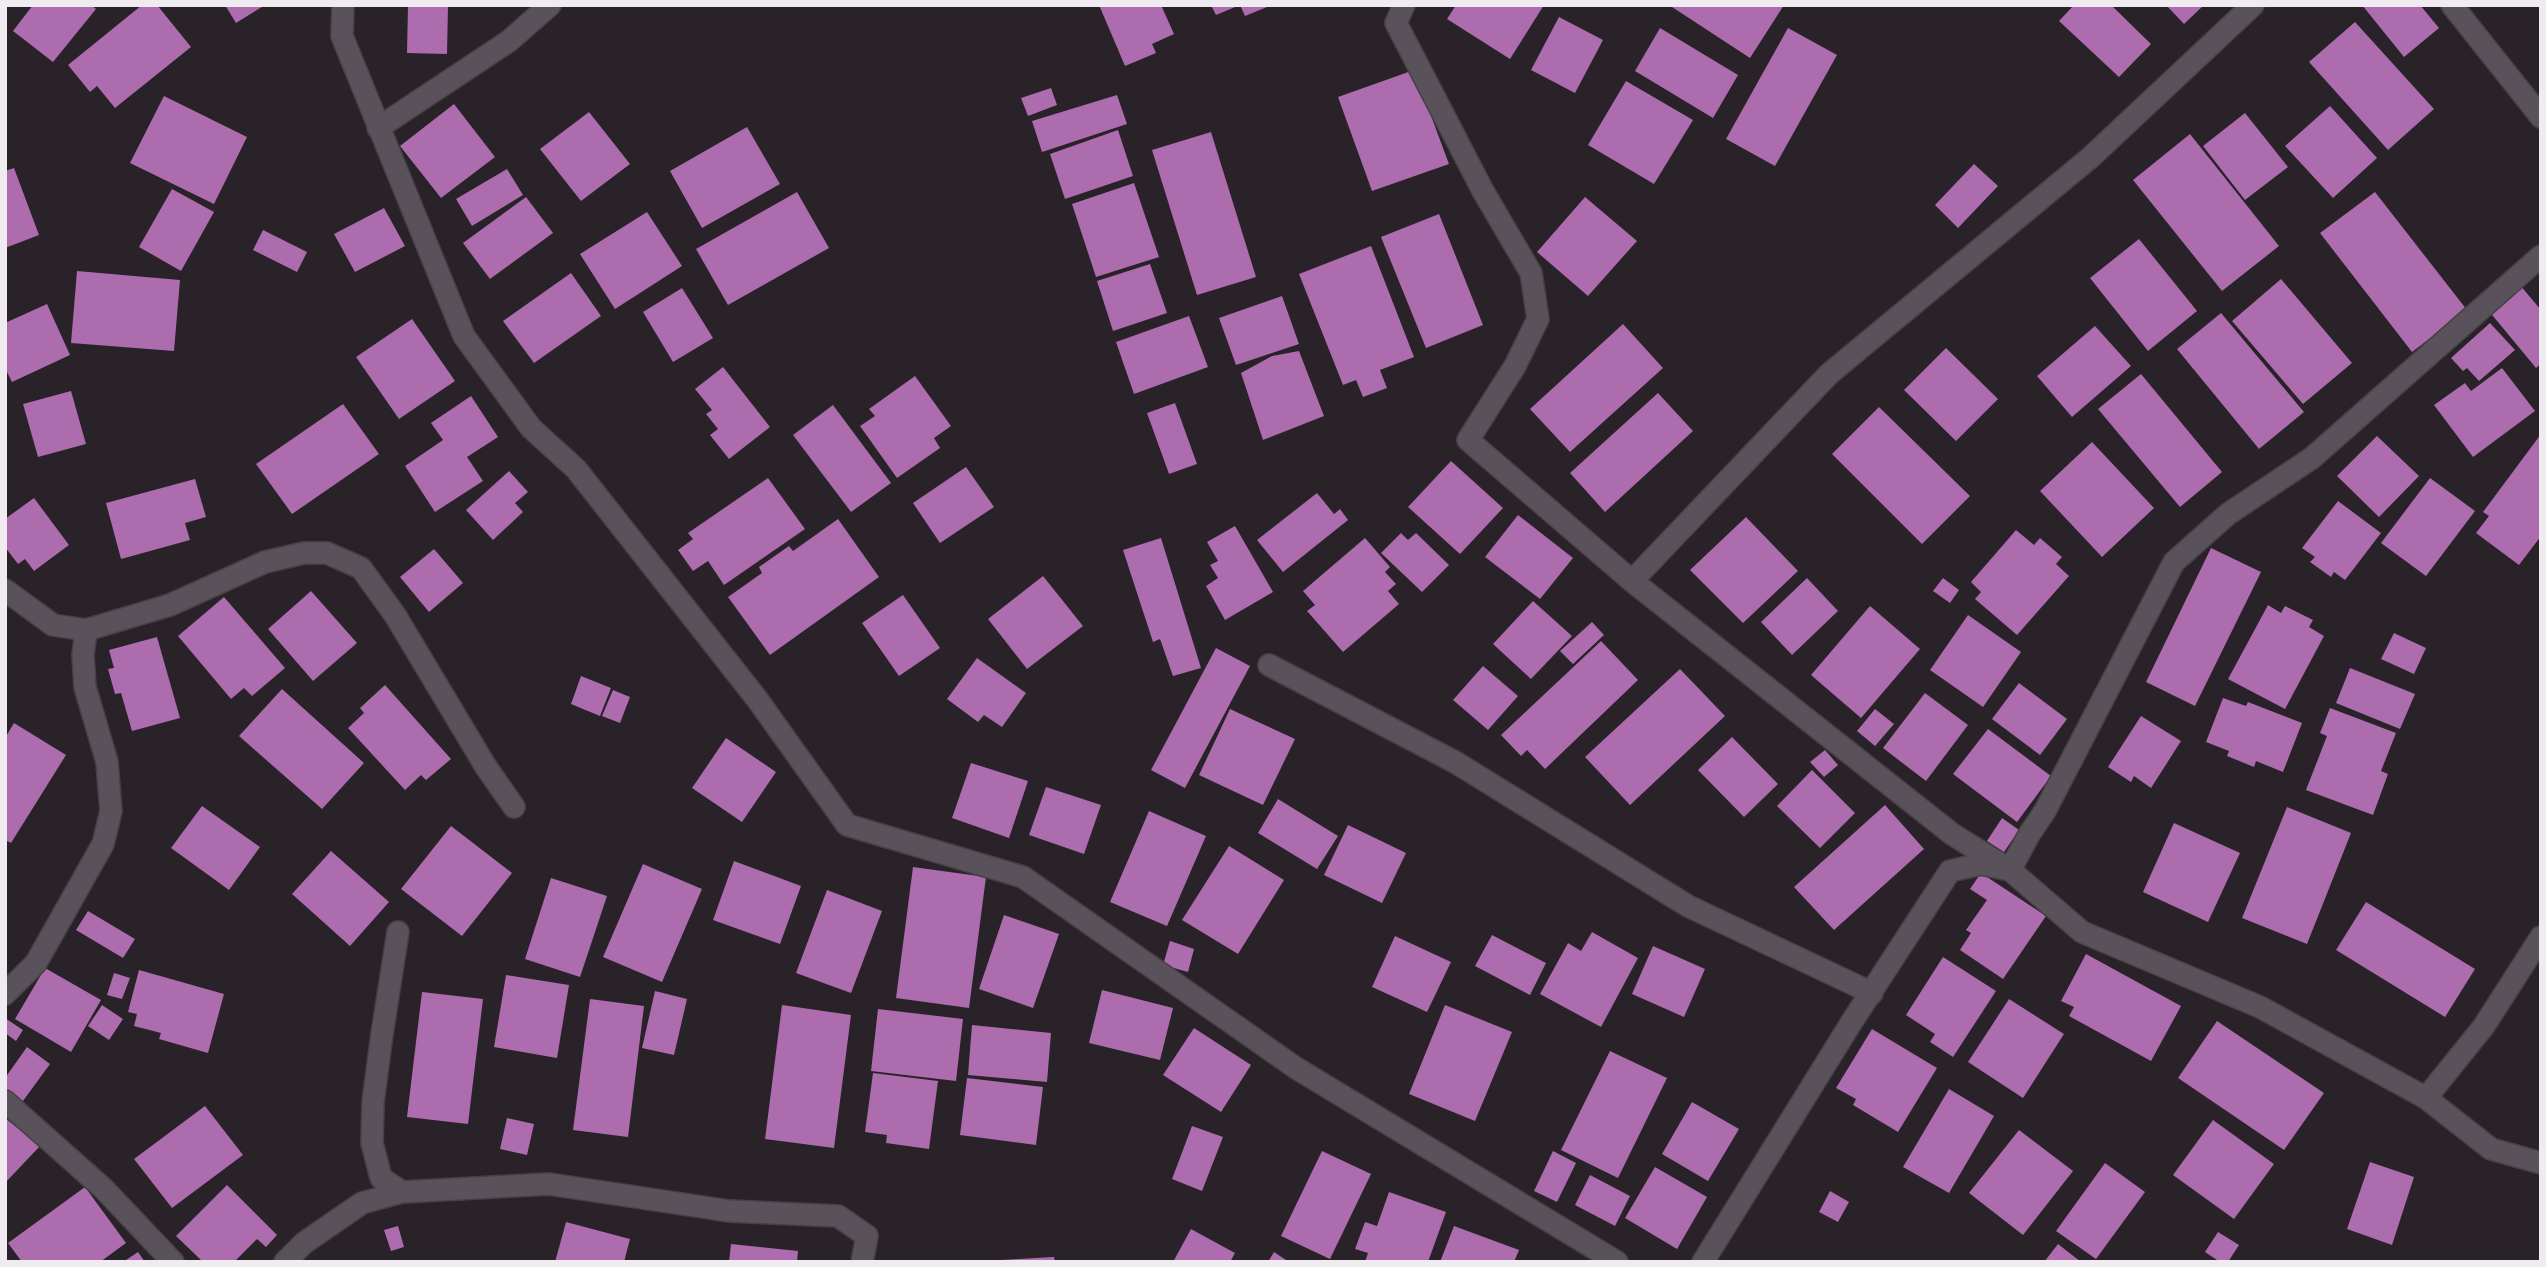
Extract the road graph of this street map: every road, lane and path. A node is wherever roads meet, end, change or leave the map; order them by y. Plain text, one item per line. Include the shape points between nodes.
1 (343, 5) edge
2 (550, 5) edge
3 (1404, 5) edge
4 (2253, 5) edge
5 (2452, 5) edge
6 (2541, 117) edge
7 (378, 128) junction
8 (2541, 256) edge
9 (1632, 581) junction
10 (5, 590) edge
11 (86, 630) junction
12 (1269, 664) dead end
13 (514, 807) dead end
14 (2010, 870) junction
15 (398, 932) dead end
16 (2541, 937) edge
17 (1872, 993) junction
18 (5, 994) edge
19 (2426, 1098) junction
20 (5, 1101) edge
21 (2541, 1163) edge
22 (402, 1192) junction
23 (173, 1262) edge
24 (285, 1262) edge
25 (863, 1262) edge
26 (1617, 1262) edge
27 (1703, 1262) edge

1 - 7 street via 342,36
2 - 7 street via 509,41
3 - 9 street via 1396,23 1531,273 1538,318 1515,366 1468,440
4 - 9 street via 2091,157 1829,374
5 - 6 street
7 - 26 street via 464,336 531,428 576,469 740,677 847,825 1023,877 1296,1068
8 - 14 street via 2312,458 2228,514 2174,562
9 - 14 street via 1952,834
10 - 11 street via 53,625
11 - 13 street via 170,605 265,562 327,553 361,568
11 - 18 street via 85,687 107,762 111,811 103,844 36,963
12 - 17 street via 1455,762 1688,906
14 - 17 street via 1981,864 1950,870
14 - 19 street via 2082,932 2259,1007
15 - 22 street via 373,1102 372,1143 382,1178
16 - 19 street via 2484,1026
17 - 27 street
19 - 21 street via 2491,1149
20 - 23 street via 104,1189
22 - 24 street via 362,1203 304,1243
22 - 25 street via 549,1184 729,1211 838,1216 867,1236

